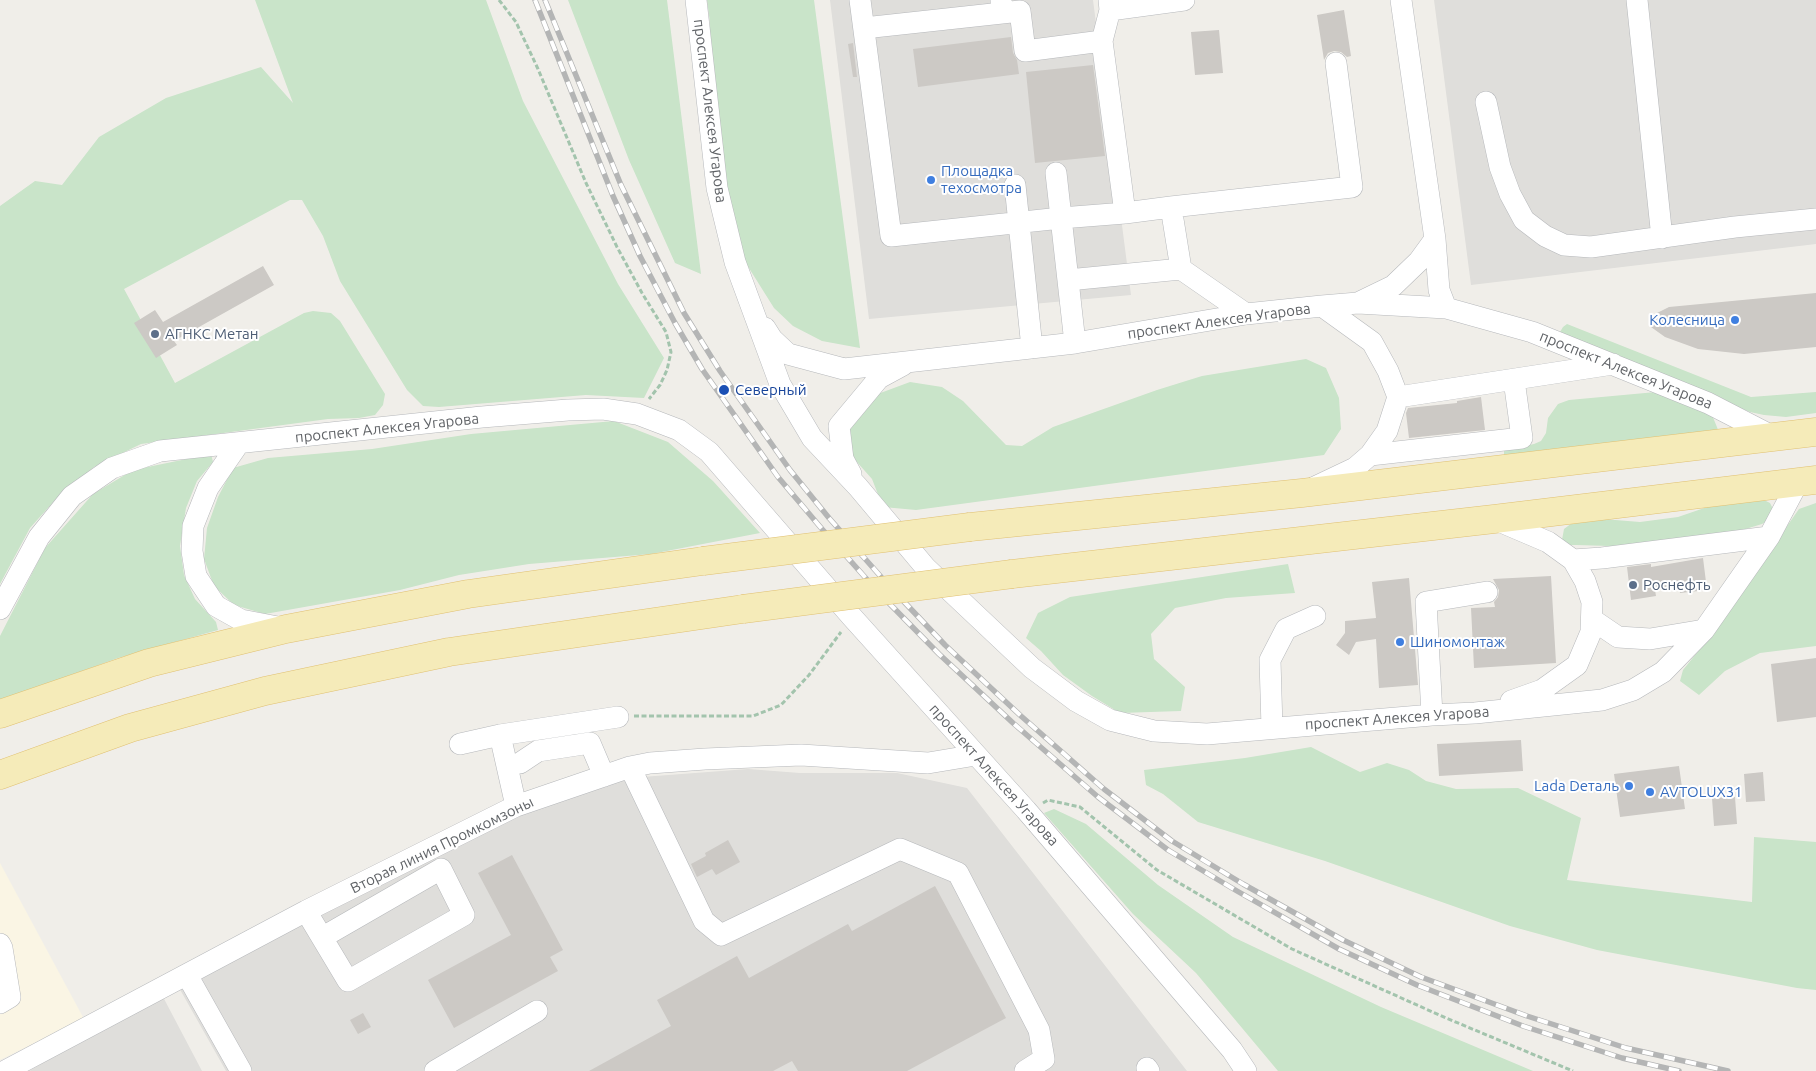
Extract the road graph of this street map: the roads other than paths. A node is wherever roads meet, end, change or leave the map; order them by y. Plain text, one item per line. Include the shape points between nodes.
1 (696, 0) edge
2 (860, 0) edge
3 (1184, 0) edge
4 (1401, 0) edge
5 (1637, 0) edge
6 (1109, 5) edge
7 (1002, 6) edge
8 (864, 28) junction
9 (1102, 41) junction
10 (1336, 63) dead end
11 (1486, 102) dead end
12 (1056, 173) dead end
13 (1016, 185) dead end
14 (1172, 207) junction
15 (1125, 214) junction
16 (1061, 218) junction
17 (1816, 219) edge
18 (1019, 223) junction
19 (1662, 238) junction
20 (1435, 239) junction
21 (1181, 269) junction
22 (1068, 280) junction
23 (1358, 303) junction
24 (1322, 306) junction
25 (752, 308) junction
26 (1446, 308) junction
27 (1246, 314) junction
28 (1075, 344) junction
29 (1032, 348) junction
30 (910, 362) junction
31 (1614, 364) junction
32 (1514, 380) junction
33 (1398, 397) junction
34 (1816, 432) edge
35 (1774, 437) junction
36 (239, 443) junction
37 (1370, 455) junction
38 (1807, 481) edge
39 (858, 487) junction
40 (1302, 492) junction
41 (1494, 519) junction
42 (1769, 538) junction
43 (1573, 560) junction
44 (1487, 592) dead end
45 (0, 609) edge
46 (1315, 616) dead end
47 (1593, 620) junction
48 (286, 628) junction
49 (1704, 630) junction
50 (1475, 713) junction
51 (0, 714) edge
52 (1432, 715) junction
53 (618, 717) road end
54 (1272, 728) junction
55 (500, 734) junction
56 (460, 744) dead end
57 (976, 756) junction
58 (520, 763) dead end
59 (630, 767) junction
60 (0, 775) edge
61 (604, 776) junction
62 (516, 806) junction
63 (306, 911) junction
64 (322, 937) junction
65 (0, 944) edge
66 (187, 975) junction
67 (0, 1003) edge
68 (537, 1011) dead end
69 (5, 1071) edge
70 (241, 1071) edge
71 (435, 1071) edge
72 (1025, 1071) edge
73 (1246, 1071) edge

1 - 25 street, проспект Алексея Угарова via 717,188 735,262
2 - 8 street
3 - 6 street
4 - 20 street
5 - 19 street
6 - 9 street
7 - 8 street
7 - 9 street via 1020,11 1025,51
8 - 18 street via 891,236
9 - 15 street
10 - 14 street via 1352,187
11 - 19 street via 1500,167 1524,220 1564,245 1591,247
12 - 16 street
13 - 18 street
14 - 15 street
14 - 21 street
15 - 16 street
16 - 18 street
16 - 22 street
17 - 19 street
18 - 29 street
20 - 23 street via 1419,261 1393,286
20 - 26 street via 1439,290
21 - 22 street
21 - 27 street
22 - 28 street
23 - 24 street, проспект Алексея Угарова
23 - 26 street, проспект Алексея Угарова
24 - 27 street, проспект Алексея Угарова
24 - 33 street via 1372,342
25 - 30 street, проспект Алексея Угарова via 772,340 788,354 844,369
25 - 39 street, проспект Алексея Угарова via 780,384 812,438
26 - 31 street, проспект Алексея Угарова via 1532,332
27 - 28 street, проспект Алексея Угарова
28 - 29 street, проспект Алексея Угарова
29 - 30 street, проспект Алексея Угарова
30 - 39 street, проспект Алексея Угарова via 879,378 839,426 843,458
31 - 32 street
31 - 35 street, проспект Алексея Угарова via 1708,402
32 - 33 street
32 - 37 street via 1522,438
33 - 37 street via 1387,431
34 - 35 main road
35 - 40 main road
36 - 45 street, проспект Алексея Угарова via 160,450 112,468 72,496 39,537
36 - 48 street via 208,488 193,526 196,576 216,606 241,620
36 - 57 street, проспект Алексея Угарова via 568,410 603,409 637,414 679,430 709,452
37 - 40 street via 1354,468
38 - 41 main road, проспект Алексея Угарова
38 - 42 street, проспект Алексея Угарова
39 - 54 street, проспект Алексея Угарова via 926,568 1032,668 1076,701 1110,720 1154,731 1207,734
40 - 48 main road, bridge via 970,527 703,561 468,594
41 - 43 street via 1548,542
41 - 60 main road, проспект Алексея Угарова, bridge via 1012,574 449,652 266,690 130,728
42 - 43 street
42 - 49 street, проспект Алексея Угарова
43 - 47 street via 1585,581 1592,602
44 - 52 street via 1426,602
46 - 54 street via 1286,629 1270,660
47 - 49 street via 1618,637 1650,639
47 - 50 street via 1577,665 1542,690
48 - 51 main road via 149,663
49 - 50 street, проспект Алексея Угарова via 1663,672 1633,690 1602,700
50 - 52 street, проспект Алексея Угарова
52 - 54 street, проспект Алексея Угарова
53 - 55 street
55 - 56 street
55 - 62 street
57 - 59 street, Вторая линия Промкомзоны via 928,763 801,755 704,759
57 - 73 street, проспект Алексея Угарова via 1232,1050
58 - 61 street via 538,751 590,743
59 - 61 street, Вторая линия Промкомзоны
59 - 72 street via 704,921 721,935 900,849 958,873 1039,1030 1044,1059
61 - 62 street, Вторая линия Промкомзоны
62 - 63 street, Вторая линия Промкомзоны
63 - 64 street
63 - 66 street, Вторая линия Промкомзоны
64 - 64 street via 348,981 464,915 441,869
65 - 67 street via 10,997
66 - 69 street, Вторая линия Промкомзоны
66 - 70 street
68 - 71 street

